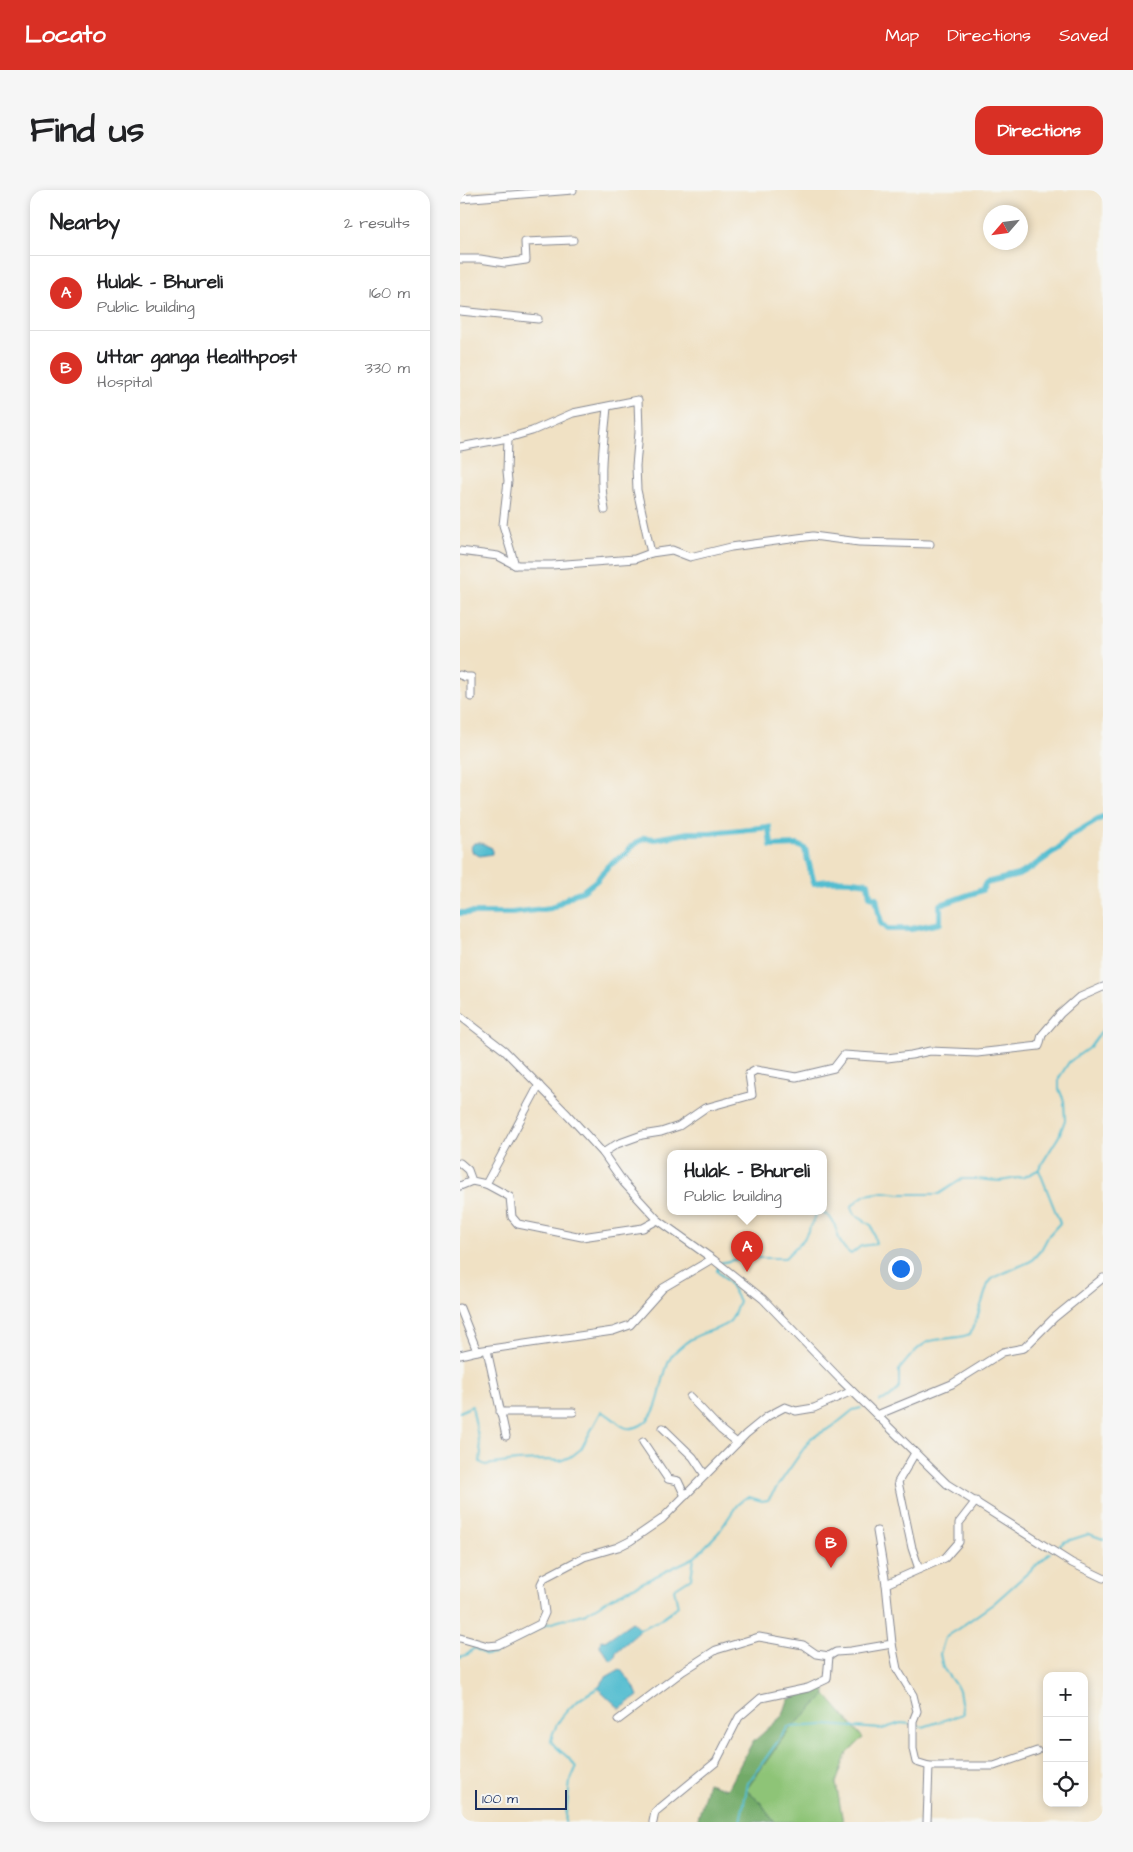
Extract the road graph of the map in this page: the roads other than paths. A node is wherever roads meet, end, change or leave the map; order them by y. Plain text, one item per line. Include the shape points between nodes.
1 (573, 190) edge
2 (460, 199) edge
3 (573, 240) dead end
4 (460, 260) edge
5 (460, 311) edge
6 (538, 319) dead end
7 (607, 407) junction
8 (508, 438) junction
9 (460, 447) edge
10 (605, 510) dead end
11 (930, 544) dead end
12 (460, 550) edge
13 (652, 553) junction
14 (515, 565) junction
15 (460, 675) edge
16 (471, 697) dead end
17 (1103, 986) edge
18 (460, 1016) edge
19 (539, 1085) junction
20 (603, 1153) junction
21 (460, 1164) edge
22 (472, 1181) junction
23 (486, 1184) junction
24 (460, 1186) edge
25 (658, 1220) junction
26 (713, 1260) junction
27 (1103, 1278) edge
28 (460, 1308) edge
29 (487, 1350) junction
30 (477, 1351) junction
31 (460, 1355) edge
32 (852, 1391) junction
33 (690, 1397) dead end
34 (500, 1412) junction
35 (573, 1412) dead end
36 (874, 1412) junction
37 (662, 1428) dead end
38 (506, 1436) dead end
39 (643, 1442) dead end
40 (737, 1444) junction
41 (915, 1453) junction
42 (705, 1475) junction
43 (685, 1496) junction
44 (976, 1501) junction
45 (877, 1531) dead end
46 (919, 1569) junction
47 (1103, 1578) edge
48 (886, 1584) junction
49 (460, 1638) edge
50 (892, 1644) junction
51 (829, 1656) junction
52 (618, 1720) dead end
53 (1037, 1751) dead end
54 (929, 1766) junction
55 (653, 1822) edge
56 (927, 1822) edge

1 - 2 street
3 - 4 street via 525,242 526,260 505,263
5 - 6 street
7 - 8 street via 574,413
7 - 10 street via 601,471
7 - 13 street via 638,400 637,490
8 - 9 street
8 - 14 street via 503,524
11 - 13 street via 859,542 813,536 690,556 672,550
12 - 14 street via 498,556
13 - 14 street via 635,559
15 - 16 street via 471,677
17 - 20 street via 1078,998 1060,1014 1042,1035 1039,1046 977,1053 930,1051 887,1058 844,1055 834,1068 796,1076 756,1070 749,1074 752,1096 705,1108 678,1126 642,1135
18 - 19 street via 504,1050
19 - 20 street
19 - 23 street
20 - 25 street via 624,1183
21 - 22 street via 468,1170
22 - 23 street
22 - 24 street
23 - 25 street via 510,1197 512,1217 518,1224 582,1238 643,1228
25 - 26 street
26 - 29 street via 663,1288 630,1325 613,1331
26 - 32 street via 763,1299
27 - 36 street via 1054,1318 1024,1348 1003,1352 952,1384
28 - 30 street
29 - 30 street
29 - 34 street
30 - 31 street
32 - 36 street
32 - 40 street via 814,1408 796,1411 784,1407 768,1416
33 - 40 street
34 - 35 street
34 - 38 street
36 - 41 street
37 - 42 street via 693,1457
39 - 43 street via 668,1478 678,1481
40 - 42 street
41 - 44 street via 947,1484
41 - 46 street via 898,1482
42 - 43 street
43 - 49 street via 662,1519 630,1541 584,1557 544,1578 545,1614 540,1624 498,1645 488,1646
44 - 46 street via 959,1523 959,1542 945,1558
44 - 47 street via 1060,1556
45 - 48 street
46 - 48 street
48 - 50 street
50 - 51 street via 836,1652
50 - 54 street via 897,1669 913,1695 917,1711 913,1721 916,1762
51 - 52 street via 816,1654 803,1646 760,1637 722,1648 683,1671
51 - 55 street via 827,1679 808,1688 761,1698 739,1717 716,1762 655,1812
53 - 54 street via 994,1766
54 - 56 street

